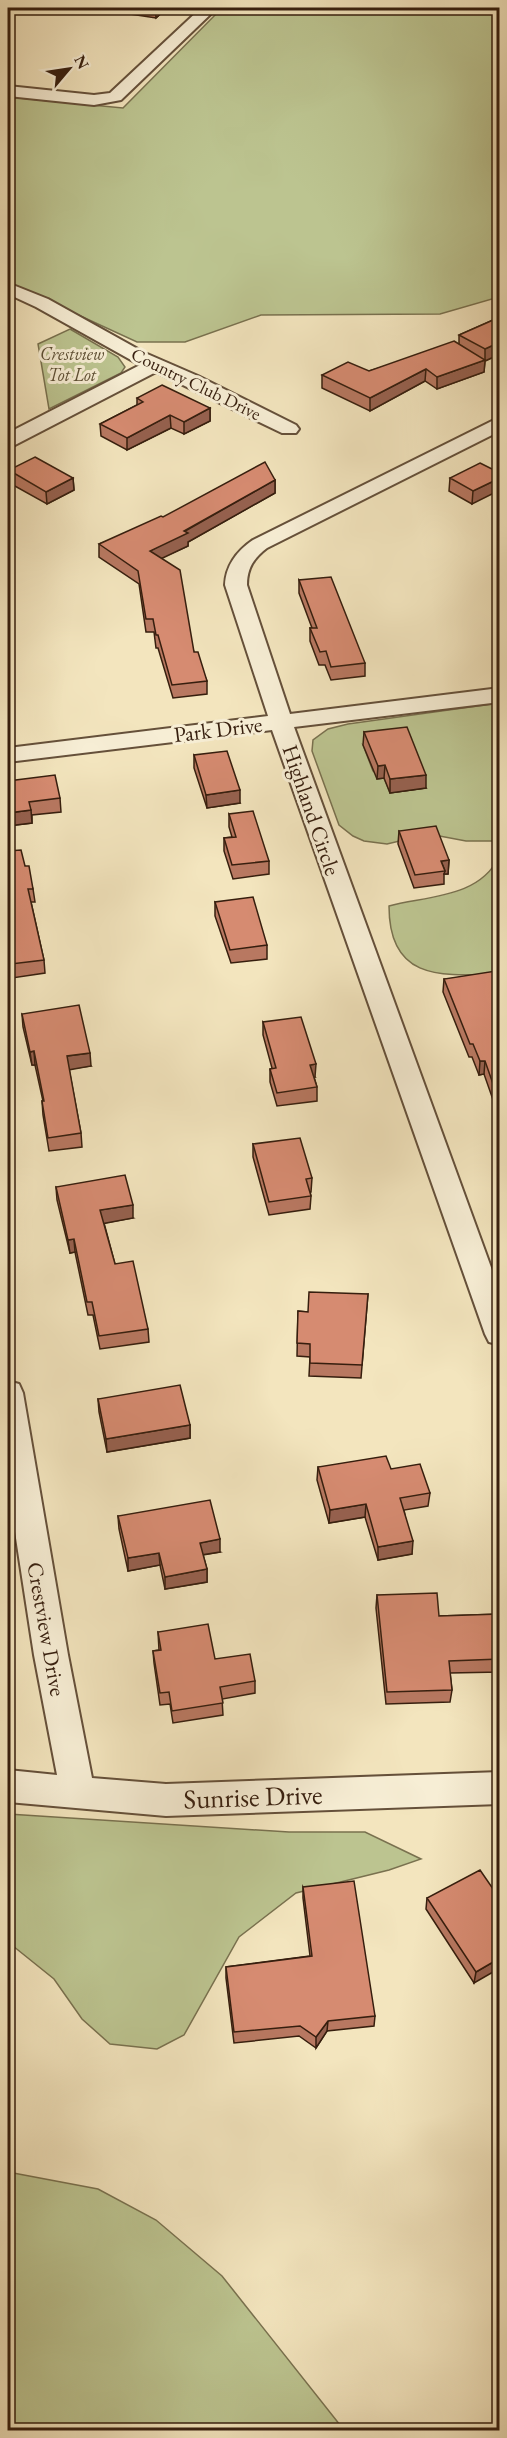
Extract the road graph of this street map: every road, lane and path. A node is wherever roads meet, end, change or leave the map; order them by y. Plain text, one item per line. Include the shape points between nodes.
1 (209, 8) edge
2 (8, 92) edge
3 (8, 288) edge
4 (156, 364) junction
5 (500, 423) edge
6 (289, 429) dead end
7 (8, 441) edge
8 (500, 695) edge
9 (281, 722) junction
10 (8, 755) edge
11 (500, 1334) edge
12 (8, 1393) edge
13 (8, 1786) edge
14 (500, 1788) edge
15 (78, 1793) junction

1 - 2 street via 115,97 98,100
3 - 4 street, Country Club Drive
4 - 6 street, Country Club Drive
4 - 7 street
5 - 9 street, Highland Circle via 260,544 243,558 236,585
8 - 9 street, Park Drive
9 - 10 street, Park Drive
9 - 11 street, Highland Circle
12 - 15 street, Crestview Drive
13 - 15 street, Sunrise Drive
14 - 15 street, Sunrise Drive via 219,1800

